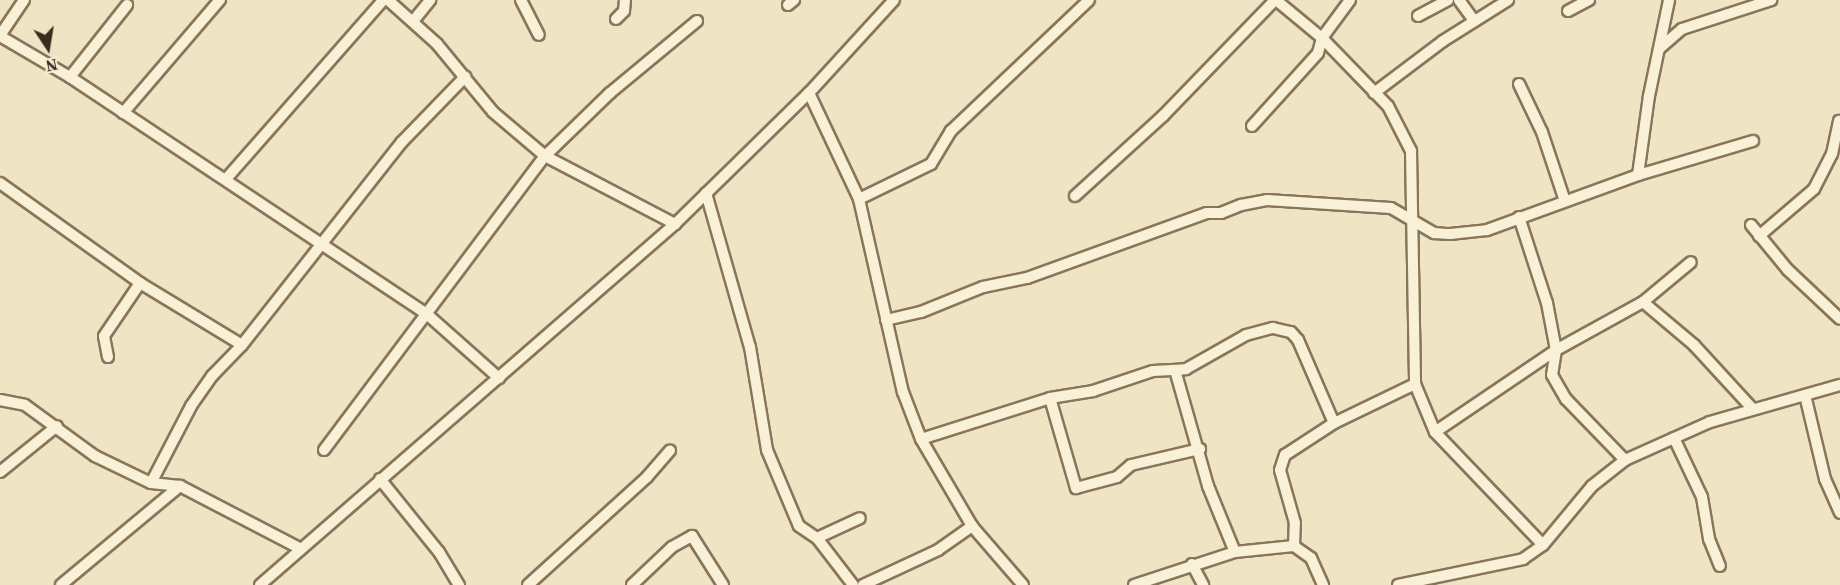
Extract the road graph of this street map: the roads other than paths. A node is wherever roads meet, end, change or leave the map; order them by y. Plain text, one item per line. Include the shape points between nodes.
1 (24, 0) edge
2 (220, 0) edge
3 (383, 0) edge
4 (388, 0) edge
5 (430, 0) edge
6 (521, 0) edge
7 (625, 0) edge
8 (894, 0) edge
9 (1089, 0) edge
10 (1276, 0) edge
11 (1350, 0) edge
12 (1448, 0) edge
13 (1459, 0) edge
14 (1508, 0) edge
15 (1589, 0) edge
16 (1669, 0) edge
17 (1771, 0) edge
18 (127, 5) dead end
19 (1568, 12) dead end
20 (1418, 16) dead end
21 (616, 19) dead end
22 (414, 20) junction
23 (697, 21) dead end
24 (1474, 21) junction
25 (1, 35) edge
26 (539, 35) dead end
27 (1322, 38) junction
28 (1660, 48) junction
29 (70, 77) junction
30 (465, 77) junction
31 (1519, 84) dead end
32 (809, 93) junction
33 (1374, 93) junction
34 (123, 113) junction
35 (1836, 122) edge
36 (1252, 126) dead end
37 (1753, 141) dead end
38 (545, 156) junction
39 (1638, 175) junction
40 (226, 179) junction
41 (0, 183) edge
42 (706, 193) junction
43 (1075, 196) dead end
44 (859, 199) junction
45 (1565, 201) junction
46 (1519, 217) junction
47 (1413, 220) junction
48 (675, 224) junction
49 (1751, 225) dead end
50 (1759, 236) junction
51 (320, 245) junction
52 (1691, 262) dead end
53 (140, 283) junction
54 (1643, 302) junction
55 (428, 315) junction
56 (1840, 319) edge
57 (886, 320) junction
58 (242, 345) junction
59 (1556, 350) junction
60 (108, 357) dead end
61 (1175, 370) junction
62 (499, 378) junction
63 (1415, 384) junction
64 (1840, 385) edge
65 (1805, 395) junction
66 (1050, 398) junction
67 (0, 400) edge
68 (1752, 408) junction
69 (1334, 423) junction
70 (57, 426) junction
71 (1435, 432) junction
72 (1674, 438) junction
73 (921, 439) junction
74 (1200, 449) junction
75 (324, 450) dead end
76 (670, 451) dead end
77 (1625, 460) junction
78 (0, 472) edge
79 (380, 479) junction
80 (151, 483) junction
81 (180, 486) junction
82 (1840, 513) edge
83 (860, 518) dead end
84 (972, 526) junction
85 (817, 538) junction
86 (1543, 545) junction
87 (1294, 546) junction
88 (301, 549) junction
89 (1235, 552) junction
90 (1192, 564) junction
91 (1720, 566) dead end
92 (867, 584) edge
93 (61, 585) edge
94 (260, 585) edge
95 (459, 585) edge
96 (528, 585) edge
97 (632, 585) edge
98 (723, 585) edge
99 (853, 585) edge
100 (1023, 585) edge
101 (1134, 585) edge
102 (1203, 585) edge
103 (1323, 585) edge
104 (1398, 585) edge

1 - 25 street
2 - 34 street
3 - 40 street
4 - 22 street
5 - 22 street
6 - 26 street
7 - 21 street via 624,11
8 - 32 street
9 - 44 street via 951,131 931,164
10 - 27 street
10 - 43 street via 1163,116
11 - 27 street
12 - 20 street
13 - 24 street
14 - 24 street
15 - 19 street
16 - 28 street
17 - 28 street via 1682,29
18 - 29 street
22 - 30 street
23 - 38 street via 610,93
24 - 33 street
25 - 29 street
27 - 33 street
27 - 36 street via 1318,53
28 - 39 street
29 - 34 street
30 - 38 street via 493,112
30 - 51 street via 402,142
31 - 45 street via 1542,132
32 - 42 street
32 - 44 street
33 - 47 street via 1388,106 1411,151
34 - 40 street
35 - 50 street via 1832,154 1814,189
37 - 39 street
38 - 48 street
38 - 55 street
39 - 45 street
40 - 51 street
41 - 53 street
42 - 48 street
42 - 85 street via 750,347 767,450 799,526
44 - 57 street
45 - 46 street
46 - 47 street via 1487,230 1450,234 1434,233
46 - 59 street via 1535,258
47 - 57 street via 1391,208 1267,200 1207,213 1027,278 983,287 921,312
47 - 63 street
48 - 62 street
49 - 50 street
50 - 56 street
51 - 55 street
51 - 58 street
52 - 54 street
53 - 58 street
53 - 60 street via 104,336
54 - 59 street
54 - 68 street via 1695,345
55 - 62 street
55 - 75 street
57 - 73 street via 903,392
58 - 80 street via 212,376 191,406
59 - 71 street
59 - 77 street via 1552,375 1566,399
61 - 66 street via 1153,371 1093,391
61 - 69 street via 1200,364 1262,329 1291,332
61 - 74 street
62 - 79 street
63 - 69 street
63 - 71 street
64 - 65 street
65 - 68 street
65 - 82 street via 1825,479
66 - 73 street
66 - 74 street via 1076,488 1118,477 1131,465
67 - 70 street via 25,405
68 - 72 street
69 - 87 street via 1291,449 1281,463 1295,523
70 - 78 street
70 - 80 street via 95,456
71 - 86 street
72 - 77 street
72 - 91 street via 1702,496 1709,539
73 - 84 street
74 - 89 street via 1208,486
76 - 96 street via 647,477
77 - 86 street via 1582,495 1575,509
79 - 88 street
79 - 95 street
80 - 81 street
81 - 88 street
81 - 93 street
83 - 85 street
84 - 92 street via 938,550
84 - 100 street
85 - 99 street
86 - 104 street via 1523,559
87 - 89 street
87 - 103 street via 1311,558
88 - 94 street
89 - 90 street
90 - 101 street
90 - 102 street
97 - 98 street via 672,547 692,536

